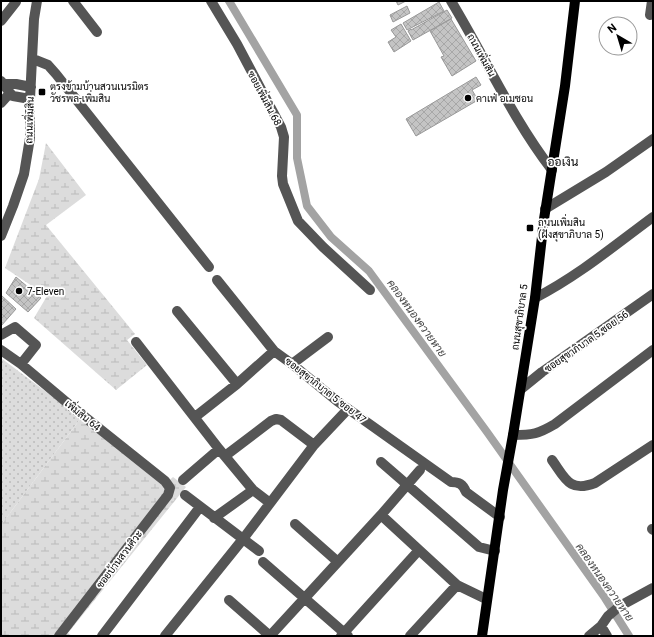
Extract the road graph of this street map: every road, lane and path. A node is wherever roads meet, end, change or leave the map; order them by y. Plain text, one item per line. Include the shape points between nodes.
1 (37, 1) edge
2 (72, 1) edge
3 (211, 1) edge
4 (451, 1) edge
5 (575, 1) edge
6 (652, 1) edge
7 (16, 2) dead end
8 (650, 15) dead end
9 (1, 21) edge
10 (97, 32) dead end
11 (33, 59) junction
12 (2, 82) edge
13 (31, 87) junction
14 (10, 93) junction
15 (30, 99) junction
16 (1, 103) edge
17 (653, 139) edge
18 (552, 170) junction
19 (545, 209) junction
20 (653, 217) edge
21 (1, 236) edge
22 (208, 267) dead end
23 (217, 280) dead end
24 (370, 290) dead end
25 (653, 294) edge
26 (535, 298) junction
27 (177, 311) dead end
28 (1, 335) edge
29 (328, 337) dead end
30 (136, 342) dead end
31 (1, 350) edge
32 (653, 350) edge
33 (274, 351) junction
34 (21, 364) junction
35 (292, 364) junction
36 (237, 384) junction
37 (521, 389) junction
38 (348, 409) junction
39 (195, 417) junction
40 (513, 435) junction
41 (314, 445) junction
42 (653, 446) edge
43 (222, 453) junction
44 (552, 460) dead end
45 (381, 462) dead end
46 (420, 470) dead end
47 (183, 480) dead end
48 (166, 481) joint
49 (407, 486) junction
50 (253, 490) junction
51 (185, 495) dead end
52 (270, 503) junction
53 (200, 507) junction
54 (381, 515) junction
55 (500, 517) junction
56 (214, 518) junction
57 (295, 524) dead end
58 (243, 539) junction
59 (419, 550) junction
60 (259, 551) dead end
61 (495, 552) junction
62 (263, 562) dead end
63 (338, 562) junction
64 (457, 585) junction
65 (653, 588) edge
66 (304, 599) junction
67 (486, 599) junction
68 (229, 600) dead end
69 (600, 626) junction
70 (344, 635) edge
71 (59, 636) edge
72 (102, 636) edge
73 (165, 636) edge
74 (270, 636) edge
75 (410, 636) edge
76 (482, 636) edge
77 (588, 636) edge
78 (607, 636) edge

1 - 11 street, ถนนเพิ่มสิน
2 - 10 street
3 - 24 street, ซอยเพิ่มสิน 68 via 281,127 284,137 283,180 298,221
4 - 18 street, ถนนเพิ่มสิน via 538,152
5 - 18 main road, ถนนสุขาภิบาล 5
6 - 8 street
7 - 9 street
11 - 13 street, ถนนเพิ่มสิน
11 - 22 street via 48,65 56,74
12 - 13 street
12 - 14 street
13 - 15 street, ถนนเพิ่มสิน
14 - 15 street via 13,96
14 - 16 street
15 - 21 street, ถนนเพิ่มสิน via 30,138 24,174
17 - 19 street via 606,172
18 - 19 main road, ถนนสุขาภิบาล 5
19 - 26 main road, ถนนสุขาภิบาล 5
20 - 26 street via 553,289
23 - 33 street, ซอยสุขาภิบาล 5 ซอย 47
25 - 37 street, ซอยสุขาภิบาล 5 ซอย 56
26 - 37 main road, ถนนสุขาภิบาล 5
27 - 36 street
28 - 34 street via 16,327 36,345
29 - 35 street
30 - 39 street
31 - 34 street, เพิ่มสิน 64
32 - 40 street via 542,432
33 - 35 street, ซอยสุขาภิบาล 5 ซอย 47
33 - 36 street
34 - 48 street, เพิ่มสิน 64
35 - 38 street, ซอยสุขาภิบาล 5 ซอย 47
36 - 39 street
37 - 40 main road, ถนนสุขาภิบาล 5
38 - 41 street
38 - 55 street, ซอยสุขาภิบาล 5 ซอย 47 via 452,482 458,482 466,492
39 - 43 street
40 - 55 main road, ถนนสุขาภิบาล 5
41 - 43 street via 282,420 276,419
41 - 52 street
42 - 44 street via 595,483 582,486 572,485 567,481
43 - 47 street
43 - 50 street
45 - 49 street
46 - 49 street
48 - 71 street, ซอยบ้านสวนศิวะ via 170,488 168,495
49 - 54 street
49 - 61 street via 479,547
50 - 52 street
50 - 56 street
51 - 53 street
52 - 58 street
53 - 56 street
53 - 72 street
54 - 59 street
54 - 63 street
55 - 61 main road, ถนนสุขาภิบาล 5
56 - 58 street
57 - 63 street
58 - 60 street
58 - 73 street
59 - 64 street
59 - 70 street
61 - 67 main road, ถนนสุขาภิบาล 5
62 - 66 street
63 - 66 street
64 - 67 street
64 - 75 street
65 - 69 street via 620,606
66 - 70 street
66 - 74 street
67 - 76 main road, ถนนสุขาภิบาล 5
68 - 74 street
69 - 77 street
69 - 78 street

